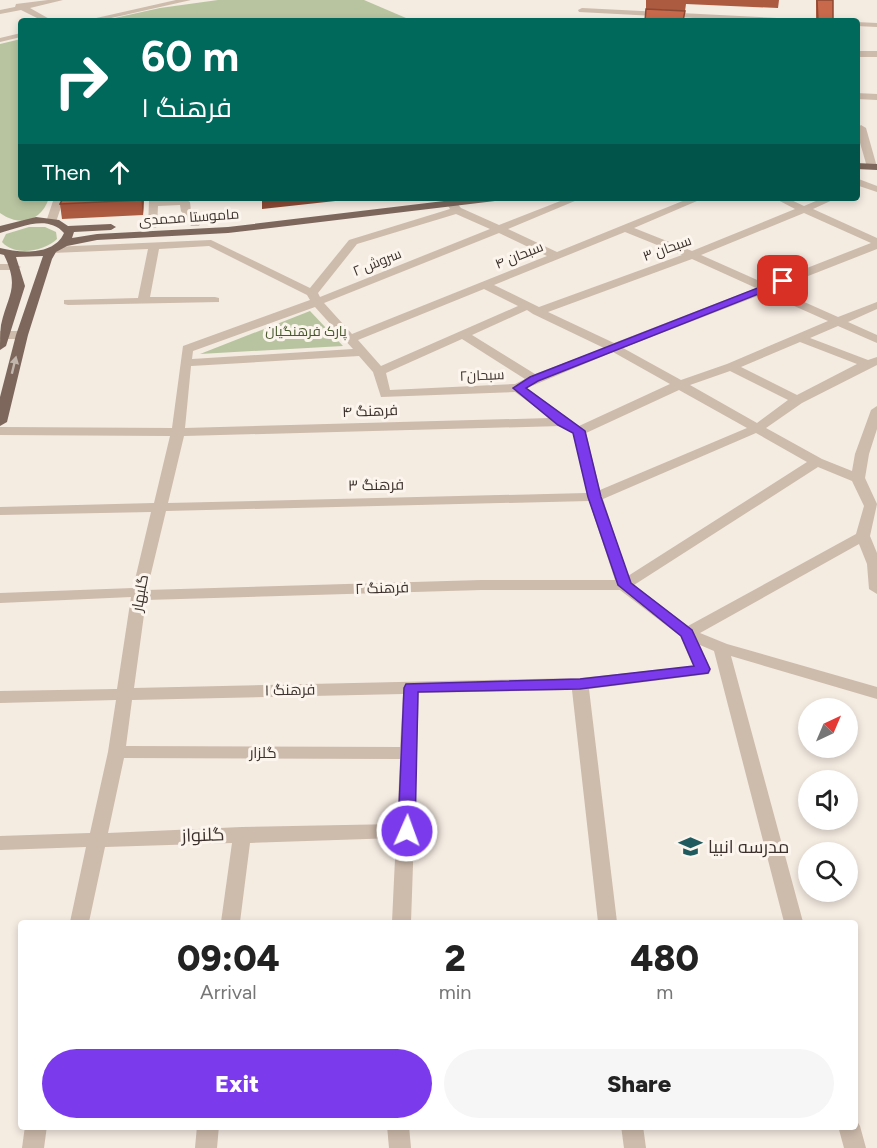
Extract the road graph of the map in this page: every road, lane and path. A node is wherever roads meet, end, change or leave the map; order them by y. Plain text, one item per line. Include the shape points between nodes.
1 (5, 0) edge
2 (59, 0) edge
3 (187, 0) edge
4 (23, 7) junction
5 (582, 10) dead end
6 (0, 12) edge
7 (43, 18) edge
8 (101, 18) edge
9 (738, 18) edge
10 (860, 24) edge
11 (877, 25) edge
12 (18, 36) edge
13 (0, 40) edge
14 (860, 54) edge
15 (877, 54) edge
16 (860, 96) edge
17 (877, 97) edge
18 (862, 128) edge
19 (860, 166) edge
20 (875, 167) edge
21 (860, 184) edge
22 (877, 189) edge
23 (57, 201) edge
24 (408, 201) edge
25 (482, 201) edge
26 (570, 201) edge
27 (692, 201) edge
28 (786, 201) edge
29 (826, 201) edge
30 (455, 207) junction
31 (806, 210) junction
32 (51, 222) junction
33 (195, 224) junction
34 (152, 226) junction
35 (2, 227) edge
36 (625, 228) junction
37 (67, 229) junction
38 (499, 230) junction
39 (877, 243) edge
40 (154, 245) junction
41 (58, 247) junction
42 (4, 252) edge
43 (692, 255) junction
44 (557, 256) junction
45 (0, 267) edge
46 (15, 267) junction
47 (484, 285) junction
48 (764, 288) junction
49 (315, 297) junction
50 (215, 300) dead end
51 (68, 302) dead end
52 (143, 302) junction
53 (877, 305) edge
54 (525, 307) junction
55 (537, 312) junction
56 (840, 322) junction
57 (462, 334) junction
58 (22, 335) junction
59 (800, 338) junction
60 (1, 339) edge
61 (351, 339) junction
62 (877, 339) edge
63 (614, 348) junction
64 (364, 352) junction
65 (186, 356) junction
66 (872, 363) edge
67 (731, 367) junction
68 (379, 371) junction
69 (534, 379) junction
70 (679, 385) junction
71 (518, 388) junction
72 (797, 400) junction
73 (877, 410) edge
74 (0, 422) edge
75 (563, 422) junction
76 (758, 428) junction
77 (0, 431) edge
78 (579, 431) junction
79 (178, 432) junction
80 (862, 454) junction
81 (877, 456) edge
82 (817, 462) junction
83 (858, 478) junction
84 (595, 497) junction
85 (159, 506) junction
86 (874, 506) edge
87 (0, 511) edge
88 (863, 536) junction
89 (875, 564) edge
90 (624, 585) junction
91 (877, 589) edge
92 (139, 593) junction
93 (0, 598) edge
94 (687, 633) junction
95 (721, 648) junction
96 (580, 684) junction
97 (411, 688) junction
98 (877, 693) edge
99 (124, 694) junction
100 (0, 697) edge
101 (117, 752) junction
102 (409, 753) junction
103 (407, 831) junction
104 (242, 834) junction
105 (98, 839) junction
106 (0, 843) edge
107 (79, 920) edge
108 (231, 920) edge
109 (402, 920) edge
110 (608, 920) edge
111 (793, 920) edge
112 (35, 1130) edge
113 (208, 1130) edge
114 (398, 1130) edge
115 (633, 1130) edge
116 (850, 1130) edge
117 (33, 1148) edge
118 (206, 1148) edge
119 (400, 1148) edge
120 (635, 1148) edge
121 (855, 1148) edge

1 - 4 street
2 - 4 street
3 - 8 street
4 - 6 street
4 - 7 street
5 - 9 street
10 - 11 street
12 - 13 street
14 - 15 street
16 - 17 street
18 - 20 street
19 - 20 main road
21 - 22 street
23 - 32 street
24 - 33 main road, ماموستا محمدی
25 - 30 main road, ماموستا محمدی
26 - 38 street, سروش ۲
27 - 36 street, سبحان ۴
28 - 31 street
29 - 31 street, سبحان ۳
30 - 38 street
30 - 41 main road, ماموستا محمدی via 228,230 97,237
30 - 49 street via 353,242
31 - 39 street
31 - 43 street, سبحان ۳
32 - 35 main road
32 - 37 main road
33 - 34 main road, ماموستا محمدی
33 - 34 street via 185,202 153,203
34 - 37 main road, ماموستا محمدی
36 - 43 street
36 - 44 street, سبحان ۴
37 - 41 main road via 69,233
38 - 44 street
38 - 49 street, سروش ۲
39 - 48 street, سبحان۲
40 - 41 street
40 - 49 street via 211,243
40 - 52 street
41 - 42 main road, ماموستا محمدی via 34,254
41 - 58 main road via 46,259
42 - 46 main road
43 - 48 street
43 - 55 street, سبحان ۳
44 - 47 street, سبحان ۴
45 - 46 street
46 - 60 main road via 19,286
47 - 54 street
47 - 61 street, سبحان ۴
48 - 56 street
48 - 63 street, سبحان۲
49 - 61 street
49 - 65 street, سروش ۲
50 - 52 street
51 - 52 street
53 - 56 street
54 - 55 street
54 - 57 street
55 - 63 street
56 - 59 street
56 - 62 street
57 - 68 street
57 - 69 street
58 - 60 street
74 -> 58 main road
59 - 66 street
59 - 67 street
61 - 64 street
63 - 69 street, سبحان۲
63 - 70 street
64 - 65 street
64 - 68 street
65 - 79 street, گلبهار
66 - 72 street
67 - 70 street
67 - 72 street
68 - 71 street, سبحان۲ via 385,394
69 - 71 street, سبحان۲
70 - 76 street
70 - 78 street
71 - 75 street
72 - 76 street
73 - 80 street
75 - 78 street
75 - 79 street, فرهنگ ۴
76 - 82 street
76 - 84 street
77 - 79 street, فرهنگ ۴
78 - 84 street
79 - 85 street, گلبهار
80 - 81 street
80 - 83 street
82 - 83 street
82 - 90 street
83 - 86 street
84 - 85 street, فرهنگ ۳
84 - 90 street
85 - 87 street, فرهنگ ۳
85 - 92 street, گلبهار
86 - 88 street
88 - 89 street
88 - 94 street
89 - 91 street
90 - 92 street, فرهنگ ۲
90 - 94 street
92 - 93 street, فرهنگ ۲
92 - 99 street, گلبهار
94 - 95 street
94 - 96 street, فرهنگ ۱ via 703,669
95 - 98 street
95 - 111 street
96 - 97 street, فرهنگ ۱
96 - 110 street
97 - 99 street, فرهنگ ۱
97 - 102 street
99 - 100 street, فرهنگ ۱
99 - 101 street, گلبهار
101 - 102 street, گلزار
101 - 105 street, گلبهار
102 - 103 street
103 - 104 street, گلنواز
103 - 109 street
104 - 105 street, گلنواز
104 - 108 street
105 - 106 street, گلنواز
105 - 107 street, گلبهار
112 - 117 street
113 - 118 street
114 - 119 street
115 - 120 street
116 - 121 street

